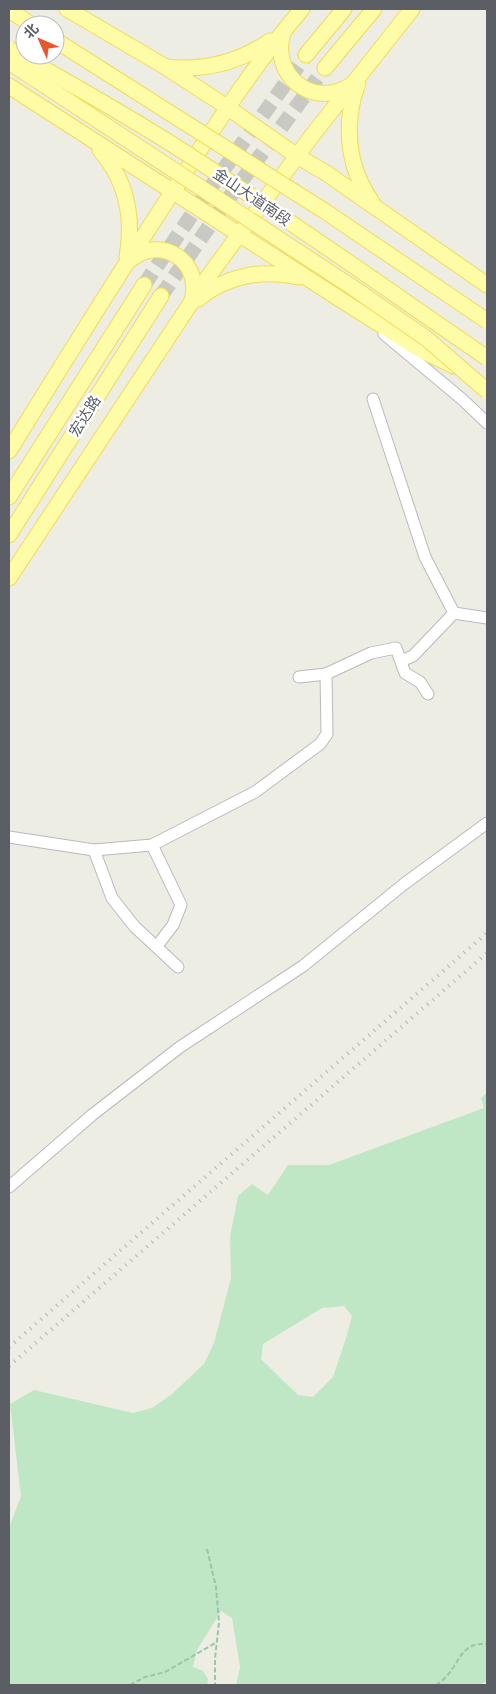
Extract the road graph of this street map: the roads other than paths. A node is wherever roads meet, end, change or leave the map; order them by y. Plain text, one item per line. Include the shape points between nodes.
1 (67, 9) edge
2 (344, 9) edge
3 (374, 9) edge
4 (412, 9) edge
5 (292, 20) edge
6 (65, 46) edge
7 (9, 49) edge
8 (306, 55) tunnel mouth
9 (9, 62) edge
10 (164, 66) junction
11 (325, 68) tunnel mouth
12 (366, 68) junction
13 (355, 81) junction
14 (9, 86) edge
15 (227, 107) junction
16 (82, 134) junction
17 (297, 156) junction
18 (172, 192) junction
19 (377, 209) junction
20 (239, 235) junction
21 (125, 265) junction
22 (313, 282) junction
23 (484, 282) edge
24 (144, 285) tunnel mouth
25 (161, 296) tunnel mouth
26 (346, 304) junction
27 (188, 309) junction
28 (487, 321) edge
29 (487, 358) edge
30 (487, 382) edge
31 (487, 391) edge
32 (373, 399) dead end
33 (487, 423) edge
34 (9, 451) edge
35 (9, 497) edge
36 (9, 535) edge
37 (9, 578) edge
38 (454, 613) junction
39 (487, 618) edge
40 (401, 661) junction
41 (326, 674) junction
42 (299, 676) dead end
43 (428, 694) dead end
44 (487, 823) edge
45 (9, 837) edge
46 (152, 845) junction
47 (94, 850) junction
48 (157, 946) junction
49 (178, 968) dead end
50 (9, 1187) edge

1 - 10 main road
2 - 8 main road
3 - 11 main road
4 - 12 main road
5 - 10 main road via 272,40 234,61 206,67
5 - 13 main road via 280,49 287,74 300,86 316,92 341,90
5 - 15 main road
6 - 28 main road, 金山大道南段, bridge via 326,212
7 - 29 main road, 金山大道南段, bridge via 178,148
9 - 31 main road, bridge via 428,339
10 - 15 main road
12 - 13 main road
12 - 19 main road via 351,106 350,147 360,180
13 - 17 main road
14 - 16 main road
15 - 17 main road
15 - 18 main road
16 - 18 main road
16 - 21 main road via 109,161 126,196 130,239
17 - 19 main road
17 - 20 main road
18 - 20 main road
18 - 21 main road
19 - 23 main road
20 - 22 main road
20 - 27 main road
21 - 27 main road via 138,254 153,250 176,255 192,274 194,291
21 - 34 main road
22 - 26 main road
22 - 27 main road via 276,273 251,274 216,287
24 - 35 main road, 宏达路
25 - 36 main road, 宏达路
26 - 30 main road via 418,349
26 - 33 street
27 - 37 main road
32 - 38 street via 425,557
38 - 39 street
38 - 40 street via 413,656
40 - 41 street via 396,648 371,653
40 - 43 street via 405,673 420,682
41 - 42 street
41 - 46 street via 327,734 320,744 255,792
44 - 50 street via 404,884 303,966 180,1047 92,1115
45 - 47 street
46 - 47 street
46 - 48 street via 181,905 173,925
47 - 48 street via 112,898 135,927
48 - 49 street

